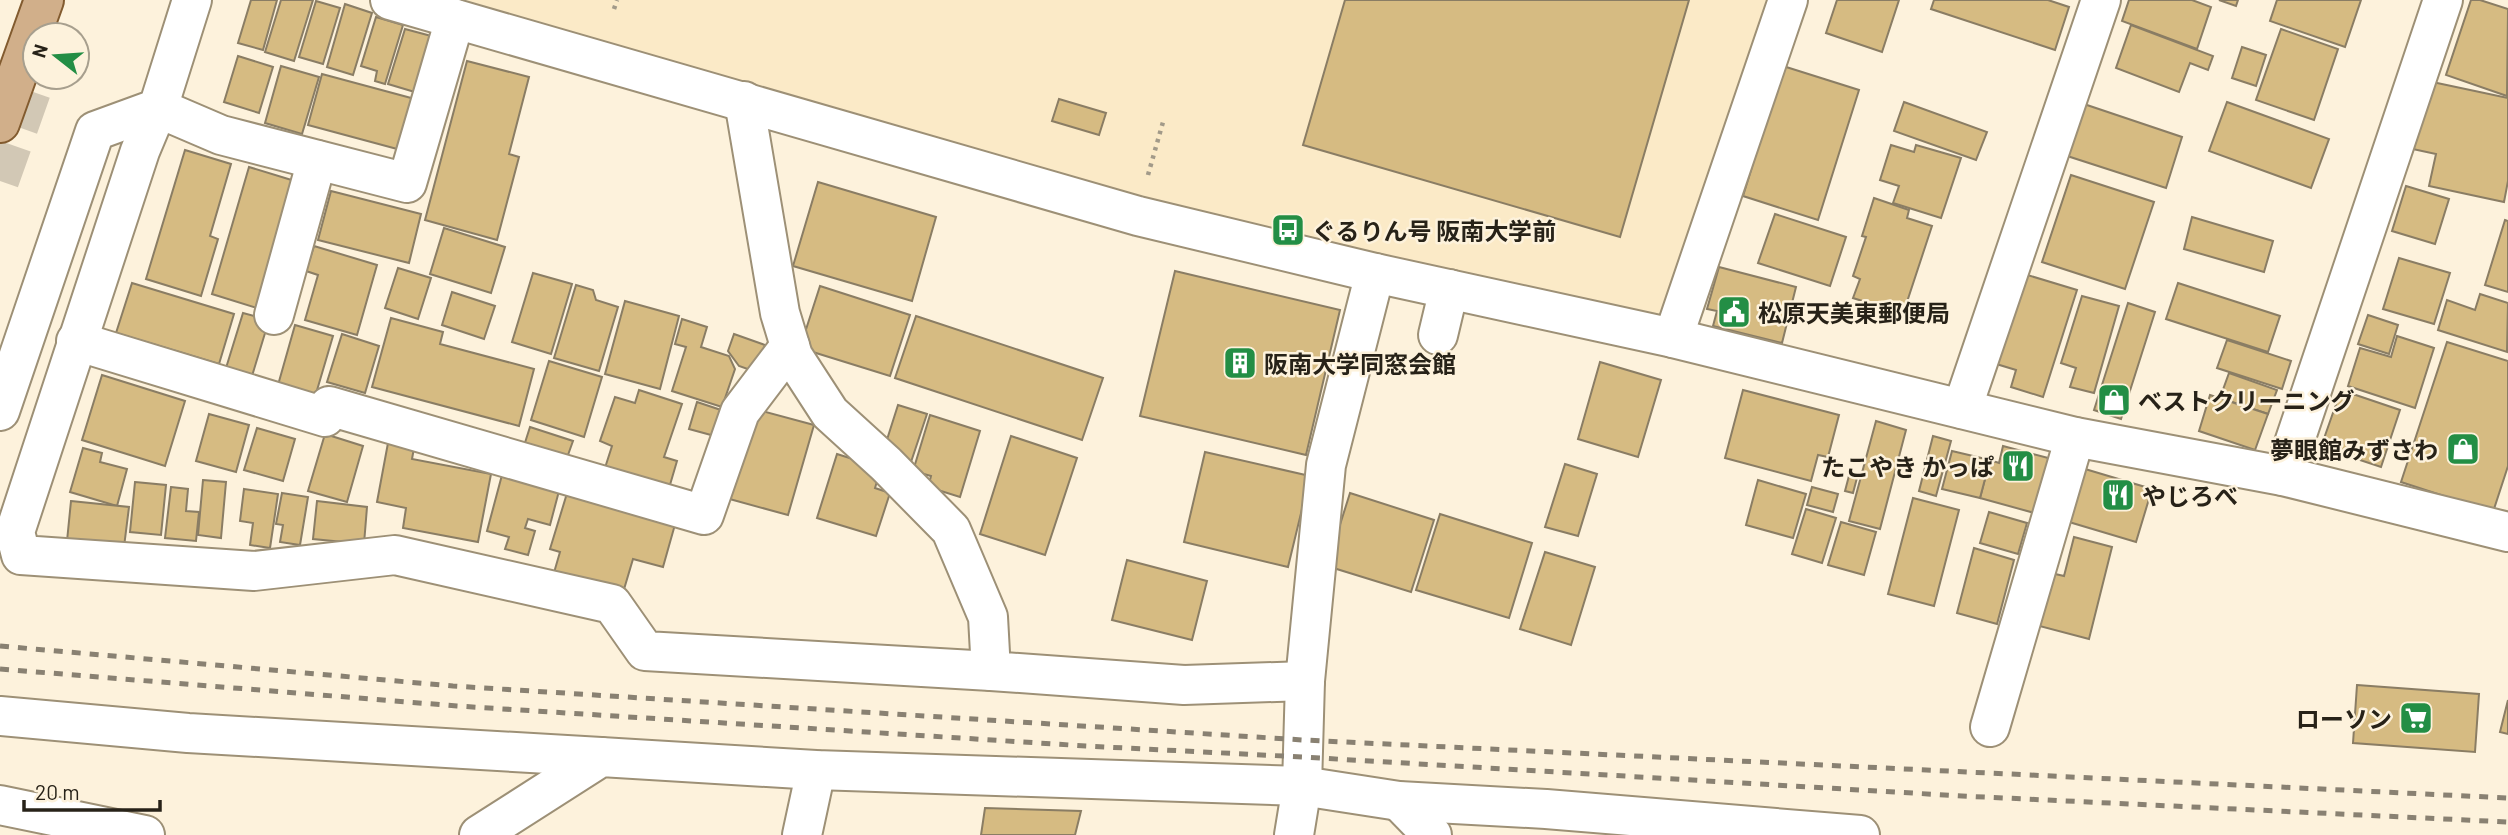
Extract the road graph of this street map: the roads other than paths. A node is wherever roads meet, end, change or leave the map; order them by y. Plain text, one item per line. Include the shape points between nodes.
1 (44, 0) edge
2 (192, 0) edge
3 (1788, 0) edge
4 (2101, 0) edge
5 (2443, 0) edge
6 (409, 3) edge
7 (455, 19) junction
8 (744, 101) junction
9 (158, 108) junction
10 (0, 123) edge
11 (317, 160) junction
12 (1375, 273) junction
13 (1449, 289) junction
14 (275, 315) dead end
15 (1438, 335) dead end
16 (1673, 338) junction
17 (76, 341) junction
18 (790, 346) junction
19 (1962, 409) junction
20 (0, 411) edge
21 (2076, 437) junction
22 (2283, 476) junction
23 (2508, 532) edge
24 (991, 671) junction
25 (1305, 681) junction
26 (0, 716) edge
27 (1990, 727) dead end
28 (601, 757) junction
29 (816, 770) junction
30 (1302, 786) junction
31 (1399, 800) junction
32 (0, 804) edge
33 (145, 835) edge
34 (479, 835) edge
35 (802, 835) edge
36 (1294, 835) edge
37 (1432, 835) edge
38 (1860, 835) edge

1 - 10 main road
2 - 9 street
3 - 16 street
4 - 19 street
5 - 22 street
6 - 7 street
7 - 8 street
7 - 11 street via 407,183
8 - 12 street via 1138,216
8 - 18 street via 780,313
9 - 11 street via 221,135
9 - 17 street
9 - 20 street via 95,131
11 - 14 street
12 - 13 street
12 - 25 street via 1326,465
13 - 15 street
13 - 16 street
16 - 19 street
17 - 18 street via 325,417 329,406 704,515 740,412
17 - 24 street via 15,532 21,555 254,571 395,555 612,604 645,651
18 - 24 street via 830,413 951,530 988,617
19 - 21 street
21 - 22 street
21 - 27 street
22 - 23 street
24 - 25 street via 1184,685
25 - 30 street
26 - 28 street via 188,733
28 - 29 street
28 - 34 street
29 - 30 street
29 - 35 street
30 - 31 street
30 - 36 street
31 - 37 street
31 - 38 street
32 - 33 street

